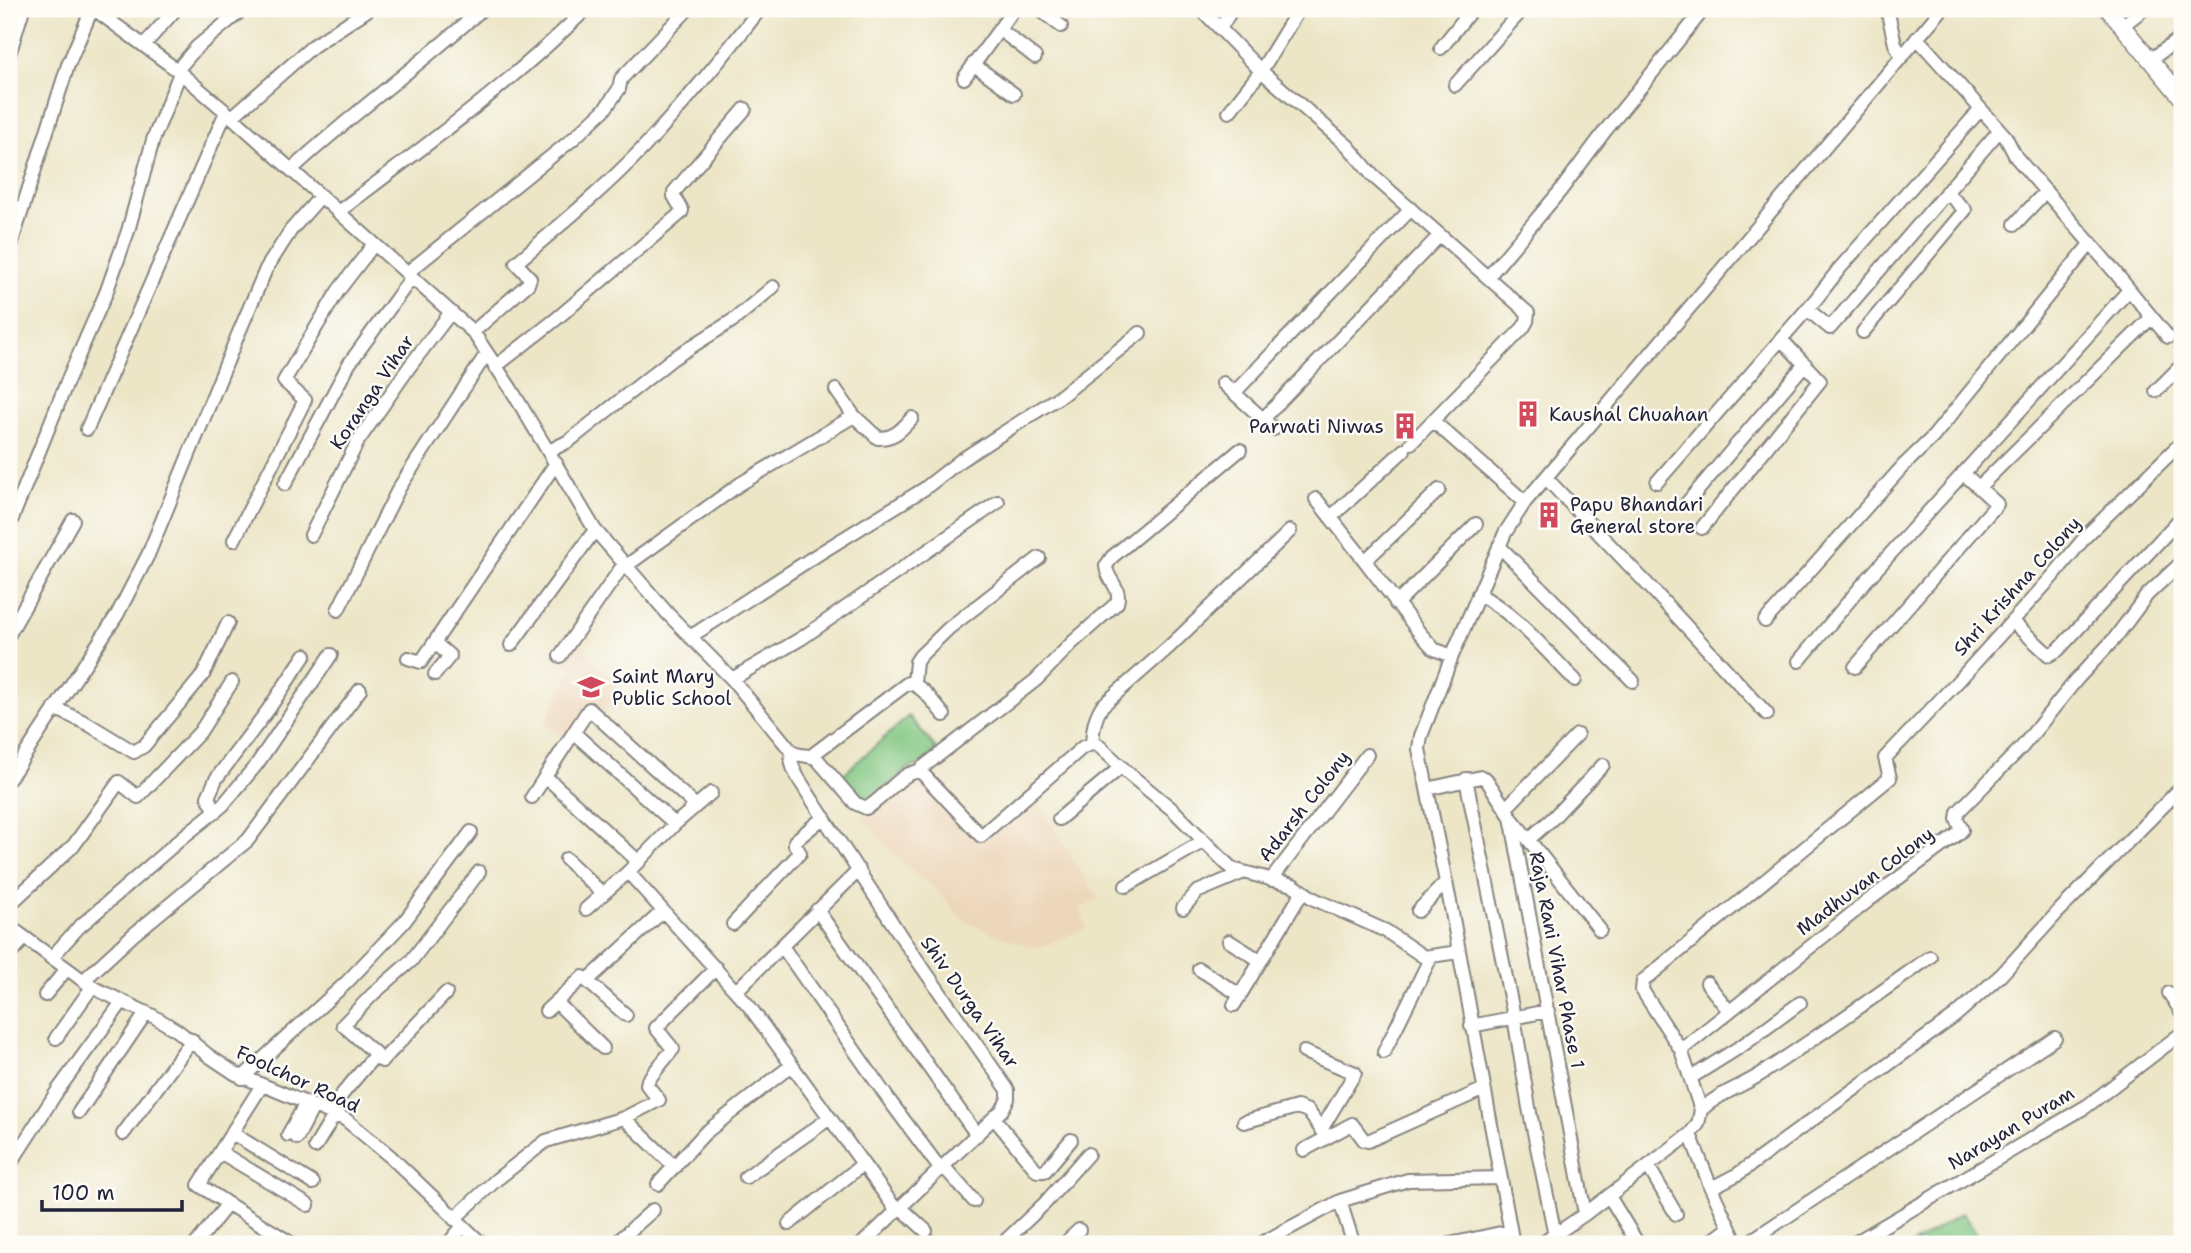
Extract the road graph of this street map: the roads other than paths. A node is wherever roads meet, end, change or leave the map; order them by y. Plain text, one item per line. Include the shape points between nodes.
1 (23, 9) edge
2 (93, 9) edge
3 (176, 9) edge
4 (243, 9) edge
5 (369, 9) edge
6 (482, 9) edge
7 (586, 9) edge
8 (688, 9) edge
9 (760, 9) edge
10 (1014, 9) edge
11 (1039, 9) edge
12 (1201, 9) edge
13 (1232, 9) edge
14 (1299, 9) edge
15 (1472, 9) edge
16 (1523, 9) edge
17 (1704, 9) edge
18 (1887, 9) edge
19 (1942, 9) edge
20 (2108, 9) edge
21 (2144, 9) edge
22 (1061, 26) dead end
23 (2122, 26) junction
24 (999, 29) junction
25 (1220, 29) junction
26 (2182, 37) edge
27 (1917, 38) junction
28 (144, 45) junction
29 (1441, 48) dead end
30 (9, 55) edge
31 (1901, 56) junction
32 (1035, 57) dead end
33 (2150, 61) junction
34 (973, 64) junction
35 (1262, 71) junction
36 (178, 72) junction
37 (964, 78) dead end
38 (1455, 85) dead end
39 (2180, 91) edge
40 (1014, 94) dead end
41 (744, 109) dead end
42 (1980, 110) junction
43 (1229, 113) dead end
44 (229, 115) junction
45 (1999, 131) junction
46 (291, 170) junction
47 (2046, 191) junction
48 (1946, 192) junction
49 (321, 196) junction
50 (1411, 209) junction
51 (338, 212) junction
52 (2015, 224) dead end
53 (1440, 236) junction
54 (2091, 243) junction
55 (374, 244) junction
56 (9, 251) edge
57 (409, 275) junction
58 (1488, 277) junction
59 (773, 287) dead end
60 (2129, 290) junction
61 (1807, 309) junction
62 (451, 312) junction
63 (2152, 317) junction
64 (472, 332) junction
65 (1864, 332) dead end
66 (1140, 333) dead end
67 (2168, 337) dead end
68 (1782, 339) junction
69 (486, 353) junction
70 (1805, 365) junction
71 (2182, 365) edge
72 (495, 366) junction
73 (1223, 383) dead end
74 (836, 390) dead end
75 (2156, 391) dead end
76 (1234, 393) junction
77 (854, 416) junction
78 (912, 418) dead end
79 (1263, 419) junction
80 (1433, 421) junction
81 (87, 429) dead end
82 (1274, 429) dead end
83 (2182, 442) edge
84 (1240, 450) dead end
85 (550, 451) junction
86 (556, 463) junction
87 (1963, 473) junction
88 (1546, 478) junction
89 (1657, 482) dead end
90 (285, 484) dead end
91 (1979, 487) junction
92 (1438, 490) dead end
93 (1316, 499) dead end
94 (998, 502) dead end
95 (1525, 502) junction
96 (1687, 503) dead end
97 (1331, 517) junction
98 (73, 520) dead end
99 (1476, 524) dead end
100 (2182, 525) edge
101 (9, 526) edge
102 (1702, 528) dead end
103 (595, 530) junction
104 (1290, 531) dead end
105 (311, 535) dead end
106 (234, 540) dead end
107 (1499, 546) junction
108 (1039, 558) dead end
109 (1365, 561) junction
110 (2182, 562) edge
111 (625, 565) junction
112 (1478, 594) junction
113 (1396, 604) junction
114 (338, 610) dead end
115 (1765, 621) dead end
116 (2012, 621) junction
117 (228, 623) dead end
118 (9, 634) edge
119 (690, 637) junction
120 (435, 643) junction
121 (511, 645) dead end
122 (1447, 654) junction
123 (305, 655) dead end
124 (331, 655) dead end
125 (560, 656) dead end
126 (408, 659) dead end
127 (1799, 661) dead end
128 (1855, 667) dead end
129 (435, 674) dead end
130 (732, 680) junction
131 (1575, 680) dead end
132 (1633, 681) dead end
133 (232, 682) dead end
134 (914, 683) junction
135 (360, 690) dead end
136 (55, 708) junction
137 (1767, 714) dead end
138 (944, 715) dead end
139 (575, 733) junction
140 (1577, 735) dead end
141 (1093, 744) junction
142 (792, 752) junction
143 (1367, 755) dead end
144 (811, 756) junction
145 (1603, 765) dead end
146 (1121, 767) junction
147 (918, 771) junction
148 (547, 777) junction
149 (9, 779) edge
150 (1466, 779) junction
151 (2182, 787) edge
152 (1427, 789) junction
153 (711, 793) dead end
154 (532, 797) dead end
155 (696, 806) junction
156 (216, 811) junction
157 (1508, 813) junction
158 (824, 817) junction
159 (1059, 819) dead end
160 (675, 824) junction
161 (471, 832) dead end
162 (1529, 839) junction
163 (1204, 841) junction
164 (566, 859) dead end
165 (639, 862) junction
166 (859, 870) junction
167 (478, 872) dead end
168 (628, 872) junction
169 (1242, 873) junction
170 (1270, 880) junction
171 (1446, 883) junction
172 (1126, 886) dead end
173 (1303, 891) junction
174 (603, 894) junction
175 (9, 905) edge
176 (1183, 908) dead end
177 (586, 909) dead end
178 (817, 910) junction
179 (663, 911) junction
180 (1418, 911) dead end
181 (733, 924) dead end
182 (9, 926) edge
183 (1600, 930) dead end
184 (24, 938) junction
185 (1229, 941) dead end
186 (782, 946) junction
187 (1458, 952) junction
188 (9, 955) edge
189 (1431, 957) junction
190 (1930, 957) dead end
191 (51, 958) junction
192 (1261, 961) junction
193 (716, 968) junction
194 (1199, 969) dead end
195 (66, 970) junction
196 (587, 981) junction
197 (1707, 983) dead end
198 (87, 984) junction
199 (736, 991) junction
200 (446, 993) dead end
201 (2169, 993) dead end
202 (45, 995) dead end
203 (122, 1002) junction
204 (1800, 1003) dead end
205 (1548, 1011) junction
206 (1729, 1011) junction
207 (146, 1013) junction
208 (2182, 1013) edge
209 (626, 1014) dead end
210 (1514, 1017) junction
211 (1471, 1026) junction
212 (2182, 1033) edge
213 (55, 1038) dead end
214 (2055, 1038) dead end
215 (192, 1040) junction
216 (603, 1048) dead end
217 (1681, 1049) junction
218 (1304, 1052) dead end
219 (1384, 1052) dead end
220 (374, 1056) junction
221 (792, 1065) junction
222 (242, 1077) junction
223 (1692, 1077) junction
224 (262, 1085) junction
225 (1484, 1089) junction
226 (310, 1104) junction
227 (1700, 1110) junction
228 (79, 1112) dead end
229 (331, 1113) junction
230 (624, 1118) junction
231 (830, 1118) junction
232 (994, 1118) junction
233 (1244, 1122) dead end
234 (232, 1133) junction
235 (1324, 1133) junction
236 (123, 1134) dead end
237 (977, 1135) junction
238 (1690, 1135) junction
239 (293, 1136) dead end
240 (1071, 1140) dead end
241 (315, 1147) dead end
242 (1304, 1150) dead end
243 (220, 1152) junction
244 (1088, 1154) dead end
245 (863, 1164) junction
246 (9, 1166) edge
247 (1648, 1166) junction
248 (675, 1167) junction
249 (943, 1168) junction
250 (746, 1177) dead end
251 (1502, 1178) junction
252 (313, 1183) dead end
253 (658, 1184) dead end
254 (1711, 1188) junction
255 (1609, 1196) junction
256 (974, 1201) dead end
257 (1340, 1201) junction
258 (225, 1202) junction
259 (308, 1205) dead end
260 (653, 1210) dead end
261 (899, 1210) junction
262 (1585, 1214) junction
263 (1675, 1214) dead end
264 (458, 1223) junction
265 (789, 1224) dead end
266 (1729, 1228) junction
267 (1079, 1230) dead end
268 (926, 1231) dead end
269 (1510, 1231) junction
270 (1555, 1235) junction
271 (1353, 1242) dead end
272 (291, 1243) edge
273 (196, 1244) edge
274 (448, 1244) edge
275 (482, 1244) edge
276 (615, 1244) edge
277 (862, 1244) edge
278 (1002, 1244) edge
279 (1064, 1244) edge
280 (1260, 1244) edge
281 (1450, 1244) edge
282 (1513, 1244) edge
283 (1541, 1244) edge
284 (1638, 1244) edge
285 (1708, 1244) edge
286 (1737, 1244) edge
287 (1746, 1244) edge
288 (1853, 1244) edge

1 - 30 street
2 - 28 street
2 - 56 street via 68,65
3 - 28 street
4 - 36 street via 197,47
5 - 44 street via 313,46
6 - 46 street
7 - 51 street via 484,101
8 - 57 street via 621,79 605,109
9 - 64 street via 642,149 516,262 530,278 528,284
10 - 24 street
11 - 22 street
12 - 25 street
13 - 25 street
14 - 35 street
15 - 29 street
16 - 38 street
17 - 58 street
18 - 31 street
19 - 27 street
20 - 23 main road
21 - 23 street
23 - 33 main road
24 - 32 street
24 - 34 street
25 - 35 street
26 - 33 street
27 - 31 street
27 - 42 street
28 - 36 street
31 - 88 street
33 - 39 main road
34 - 37 street
34 - 40 street
35 - 43 street
35 - 50 street
36 - 44 street
36 - 101 street via 106,293
41 - 72 street via 674,192 681,213
42 - 45 street
42 - 61 street
44 - 46 street
44 - 81 street
45 - 47 street
45 - 48 street
46 - 49 street
47 - 52 street
47 - 54 street
48 - 61 street via 1830,328
48 - 65 street via 1965,210
49 - 51 street
49 - 136 street via 291,230 267,269 148,555 117,615
50 - 53 street
50 - 76 street
51 - 55 street
53 - 58 street
53 - 79 street
54 - 60 street
54 - 115 street via 1933,437
55 - 57 street
55 - 106 street via 338,291 284,382 305,400
57 - 62 street
57 - 90 street via 349,364
58 - 80 street via 1528,313 1527,321
59 - 85 street
60 - 63 street
60 - 87 street
61 - 68 street
62 - 64 street
62 - 105 street, Koranga Vihar via 358,441
63 - 67 street
63 - 91 street
64 - 69 street
66 - 119 street via 1062,395 924,489
68 - 70 street
68 - 89 street
69 - 72 street
69 - 114 street via 399,488
70 - 96 street
70 - 102 street via 1820,381
71 - 75 street
72 - 85 street
73 - 76 street
74 - 77 street
76 - 79 street
77 - 78 street via 878,438 898,435
77 - 111 street via 740,484
79 - 82 street
80 - 95 street
80 - 97 street
83 - 116 street, Shri Krishna Colony via 2087,535
84 - 147 street via 1112,557 1106,574 1117,588 1117,603 1037,680
85 - 86 street
86 - 103 street
86 - 120 street
87 - 91 street
87 - 127 street
88 - 95 street
88 - 137 street
91 - 128 street via 1997,504
92 - 109 street
93 - 97 street
94 - 130 street via 802,639
95 - 107 street
97 - 109 street
98 - 118 street
99 - 113 street
100 - 116 street via 2178,521 2059,650 2049,655
103 - 111 street
103 - 121 street
104 - 141 street via 1102,706 1093,726
107 - 112 street
107 - 132 street
108 - 134 street via 920,656
109 - 113 street
110 - 206 street, Madhuvan Colony via 2147,595 2022,747 1958,812 1962,830 1958,834
111 - 119 street
111 - 125 street
112 - 122 street
112 - 131 street via 1503,611
113 - 122 street via 1434,649
116 - 217 street, Shri Krishna Colony via 1885,758 1890,778 1643,981 1642,990
117 - 136 street via 203,675 134,752
119 - 130 street
120 - 126 street via 421,662
120 - 129 street via 450,656
122 - 152 street via 1419,749
123 - 156 street via 216,779 208,797
124 - 156 street via 257,764
130 - 142 street
133 - 175 street via 200,732 138,797 119,782 74,845
134 - 138 street
134 - 144 street via 899,688
135 - 198 street via 248,840 133,935
136 - 149 street
139 - 148 street
139 - 155 street via 589,709
139 - 160 street
140 - 157 street
141 - 146 street
141 - 147 street via 1083,747 981,836
142 - 144 street
142 - 158 street, Shiv Durga Vihar via 793,768
143 - 170 street, Adarsh Colony
144 - 147 street via 855,803 866,808
145 - 162 street
146 - 159 street
146 - 163 street
148 - 154 street
148 - 165 street
150 - 152 street
150 - 157 street, Raja Rani Vihar Phase 1 via 1486,779
150 - 210 street
151 - 254 street via 2001,975 1955,1016 1738,1174
152 - 171 street
153 - 155 street
155 - 160 street
156 - 191 street via 78,928
157 - 162 street
157 - 205 street, Raja Rani Vihar Phase 1
158 - 166 street, Shiv Durga Vihar
158 - 181 street via 795,841 800,853
160 - 165 street
161 - 222 street via 404,922 346,983
162 - 183 street
163 - 169 street
163 - 172 street
164 - 174 street
165 - 168 street
166 - 178 street
166 - 232 street, Shiv Durga Vihar via 1008,1090 1008,1099
167 - 220 street via 411,961 344,1025
168 - 174 street
168 - 179 street
169 - 170 street
169 - 176 street via 1197,892
170 - 173 street
171 - 180 street
171 - 187 street
173 - 189 street
173 - 192 street
174 - 177 street
178 - 186 street
178 - 237 street
179 - 193 street
179 - 196 street
182 - 184 street, Foolchor Road
184 - 188 street
184 - 191 street, Foolchor Road
185 - 192 street
186 - 199 street
186 - 249 street
187 - 189 street
187 - 211 street
189 - 219 street
190 - 227 street via 1749,1082
191 - 195 street, Foolchor Road
192 - 194 street via 1237,1000
193 - 199 street
193 - 230 street via 656,1028 673,1049 648,1080 659,1100
195 - 198 street, Foolchor Road
195 - 202 street
196 - 209 street
196 - 216 street via 583,977 551,1006
197 - 206 street
198 - 203 street, Foolchor Road
198 - 213 street
199 - 221 street
200 - 220 street via 382,1061
201 - 208 street
203 - 207 street, Foolchor Road
203 - 246 street
204 - 223 street
205 - 210 street
205 - 262 street, Raja Rani Vihar Phase 1
206 - 217 street, Madhuvan Colony
207 - 215 street, Foolchor Road
207 - 228 street
210 - 211 street
210 - 270 street
211 - 225 street
212 - 288 street, Narayan Puram via 2087,1106
214 - 287 street
215 - 222 street, Foolchor Road
215 - 236 street
217 - 223 street
218 - 235 street via 1355,1073
220 - 229 street
221 - 231 street
221 - 248 street via 705,1133
222 - 224 street, Foolchor Road
223 - 227 street
224 - 226 street, Foolchor Road
224 - 234 street
225 - 235 street via 1368,1141 1352,1124
225 - 251 street
226 - 229 street, Foolchor Road
226 - 239 street
227 - 238 street
229 - 241 street
229 - 264 street, Foolchor Road via 356,1126
230 - 248 street
230 - 264 street via 546,1140 496,1180
231 - 245 street
231 - 250 street
232 - 237 street, Shiv Durga Vihar
232 - 240 street via 1037,1171 1045,1171
233 - 235 street via 1297,1107 1308,1111
234 - 243 street
234 - 252 street
235 - 242 street
237 - 249 street, Shiv Durga Vihar
238 - 247 street
238 - 254 street
243 - 258 street via 199,1185
243 - 259 street
244 - 278 street
245 - 261 street
245 - 265 street
247 - 255 street
247 - 263 street
248 - 253 street
249 - 256 street
249 - 261 street, Shiv Durga Vihar
251 - 257 street via 1408,1180
251 - 269 street
254 - 266 street
255 - 262 street
255 - 284 street
257 - 271 street
257 - 280 street
258 - 272 street
258 - 273 street via 225,1209
260 - 276 street
261 - 268 street
261 - 277 street, Shiv Durga Vihar
262 - 270 street
264 - 274 street
264 - 275 street, Foolchor Road
266 - 285 street
266 - 286 street
267 - 279 street
269 - 281 street
269 - 282 street
270 - 283 street

